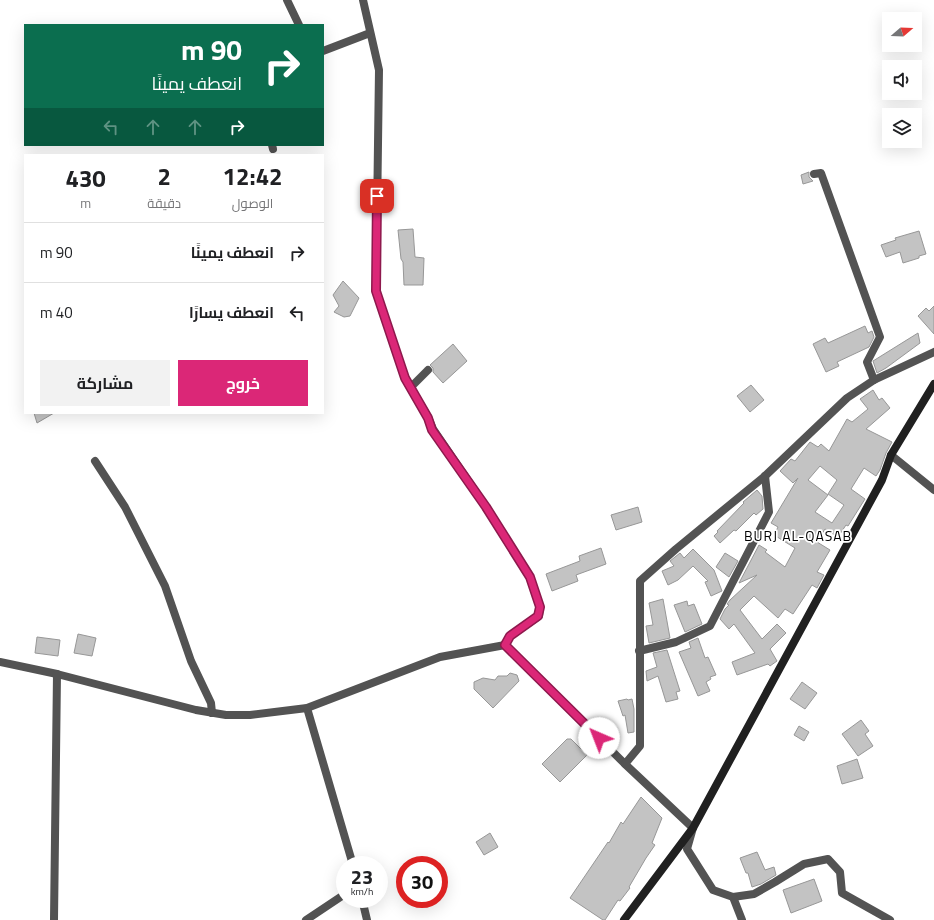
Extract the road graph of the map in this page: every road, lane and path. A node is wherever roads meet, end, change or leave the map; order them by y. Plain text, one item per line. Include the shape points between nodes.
1 (287, 0) edge
2 (363, 0) edge
3 (299, 24) edge
4 (370, 33) junction
5 (324, 51) edge
6 (814, 174) dead end
7 (934, 352) edge
8 (428, 370) dead end
9 (874, 380) junction
10 (934, 384) edge
11 (411, 387) junction
12 (891, 455) junction
13 (95, 461) dead end
14 (765, 476) junction
15 (934, 490) edge
16 (505, 645) junction
17 (639, 651) junction
18 (0, 662) edge
19 (57, 674) junction
20 (306, 708) junction
21 (212, 713) junction
22 (625, 764) junction
23 (693, 828) junction
24 (350, 856) edge
25 (733, 897) junction
26 (336, 900) edge
27 (364, 908) edge
28 (54, 920) edge
29 (306, 920) edge
30 (367, 920) edge
31 (624, 920) edge
32 (742, 920) edge
33 (890, 920) edge

1 - 3 street
2 - 4 street
4 - 5 street
4 - 11 street via 379,70 376,291 405,378
6 - 9 street via 821,173 880,337 867,362
7 - 9 street
8 - 11 street
9 - 14 street via 847,398
10 - 12 main road
11 - 16 street via 432,430 486,507 530,577 540,607 538,616 510,636
12 - 15 street
12 - 23 main road via 878,487
13 - 21 street via 125,507 165,586 191,661 211,703
14 - 17 street via 676,548 640,581
14 - 17 street via 769,512 710,626 676,642
16 - 20 street via 440,657
16 - 22 street
17 - 22 street via 640,746
18 - 19 street
19 - 21 street
19 - 28 street
20 - 21 street via 250,715
20 - 24 street
22 - 23 street
23 - 25 street via 687,849 713,890
23 - 31 main road
25 - 32 street
25 - 33 street via 754,894 804,864 828,859 840,872 842,893
26 - 29 street
27 - 30 street

